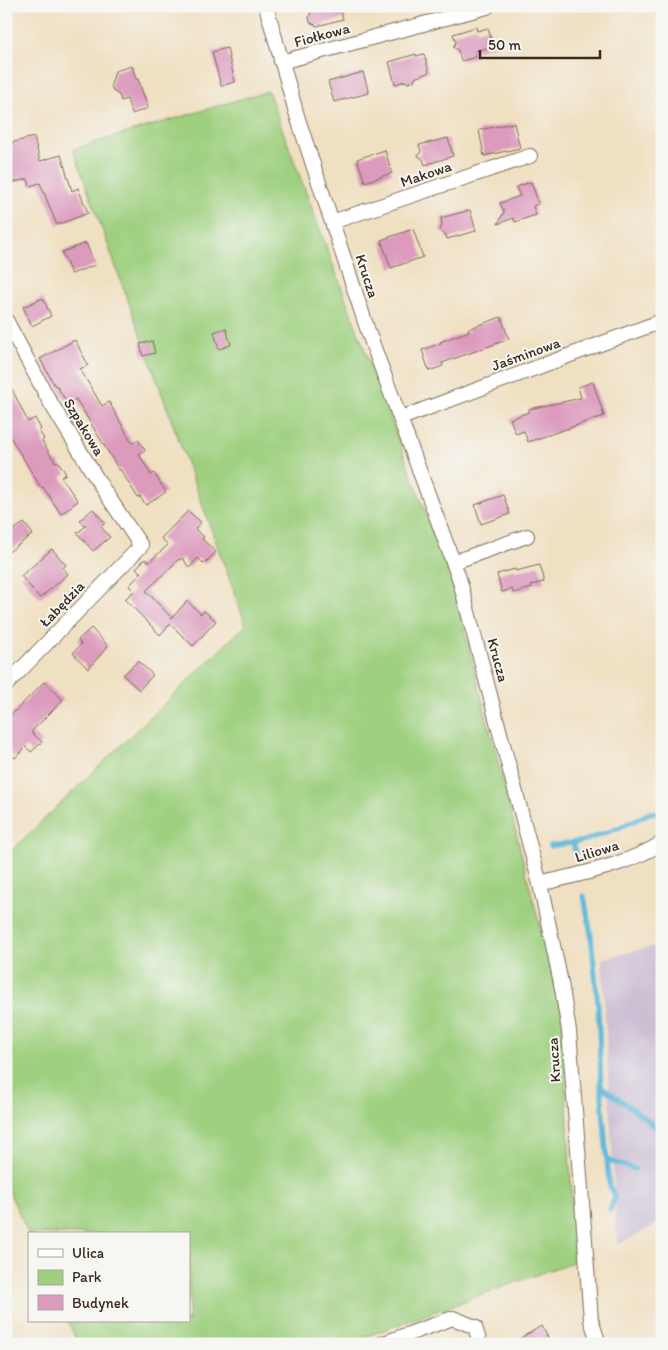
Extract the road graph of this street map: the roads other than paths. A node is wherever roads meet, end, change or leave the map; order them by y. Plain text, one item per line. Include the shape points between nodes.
1 (266, 6) edge
2 (486, 7) edge
3 (281, 62) junction
4 (530, 156) dead end
5 (332, 222) junction
6 (6, 320) edge
7 (662, 320) edge
8 (401, 418) junction
9 (527, 536) dead end
10 (142, 546) joint
11 (454, 562) junction
12 (6, 685) edge
13 (662, 843) edge
14 (540, 884) junction
15 (381, 1344) edge
16 (480, 1344) edge
17 (599, 1344) edge

1 - 3 street, Krucza
2 - 3 street, Fiołkowa
3 - 5 street, Krucza
4 - 5 street, Makowa
5 - 8 street, Krucza
6 - 10 street, Szpakowa via 50,402
7 - 8 street, Jaśminowa
8 - 11 street, Krucza
9 - 11 street
10 - 12 street, Łabędzia
11 - 14 street, Krucza
13 - 14 street, Liliowa via 613,866
14 - 17 street, Krucza via 569,1031 591,1320
15 - 16 street via 453,1318 475,1327

